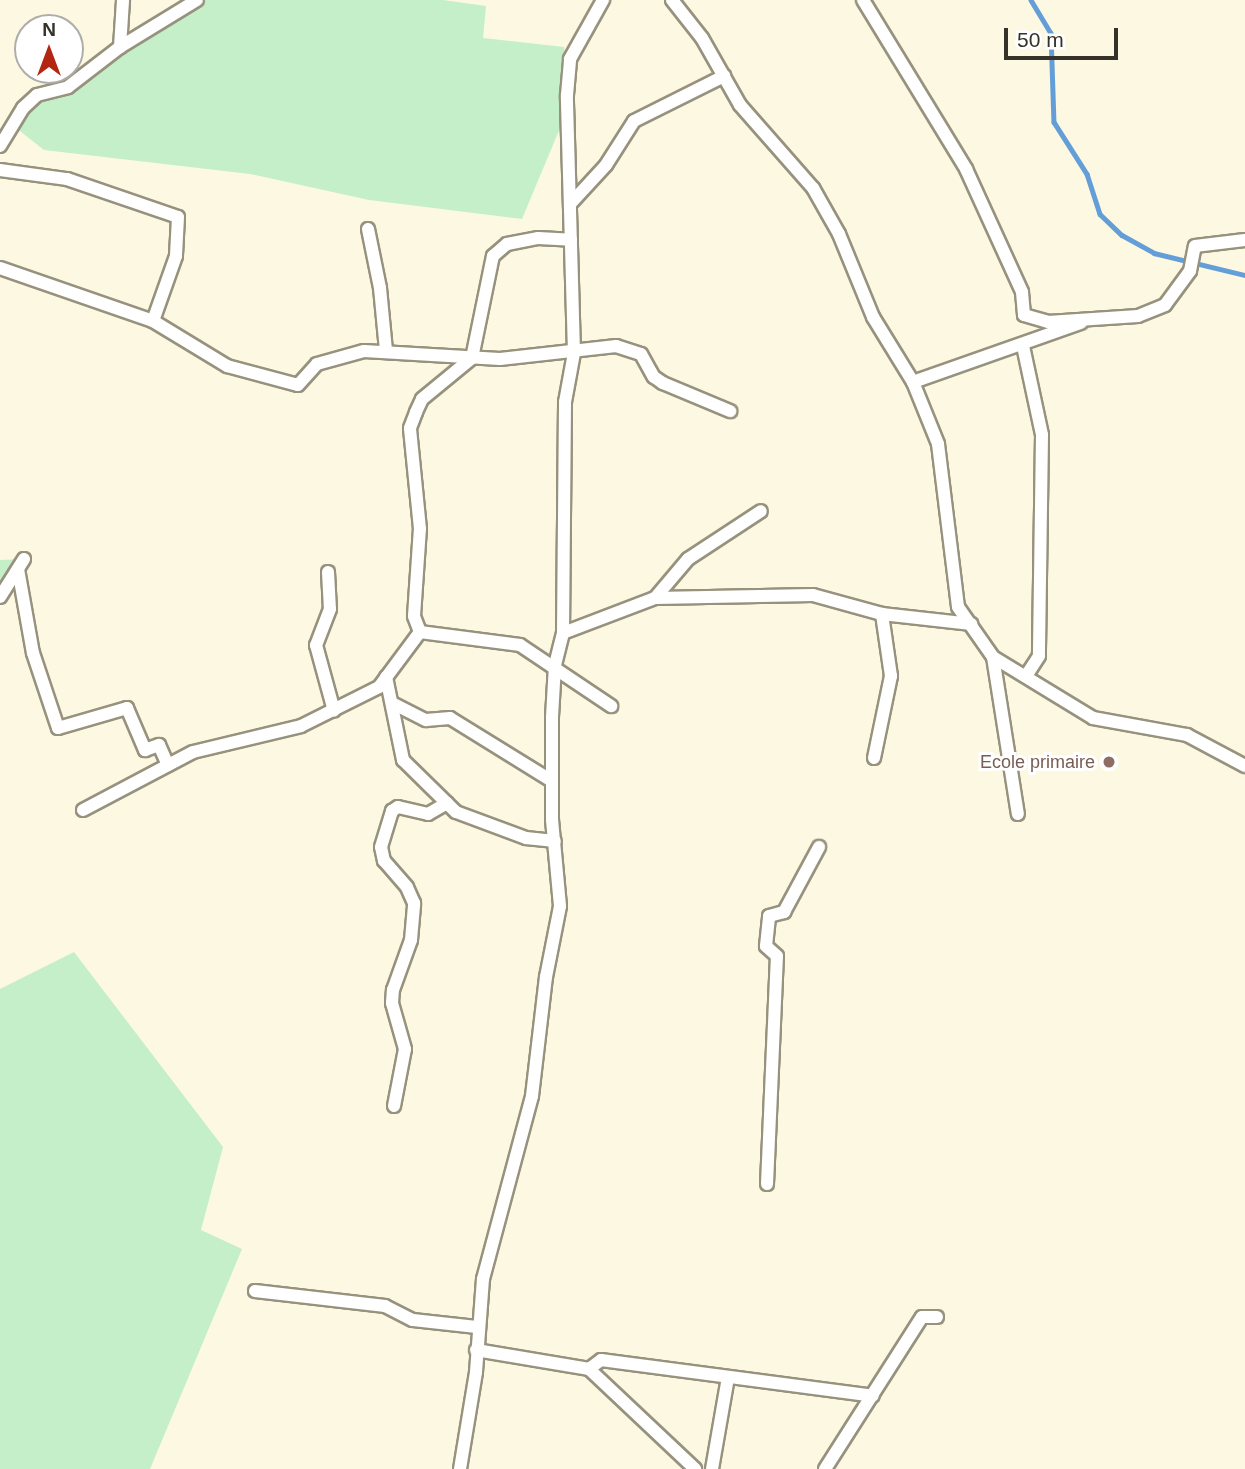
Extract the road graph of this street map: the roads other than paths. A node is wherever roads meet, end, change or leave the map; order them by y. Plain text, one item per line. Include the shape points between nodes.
1 (123, 0) edge
2 (197, 0) edge
3 (603, 0) edge
4 (672, 0) edge
5 (863, 0) edge
6 (180, 5) edge
7 (120, 47) junction
8 (724, 76) junction
9 (0, 146) edge
10 (0, 170) edge
11 (572, 202) junction
12 (368, 229) dead end
13 (571, 240) junction
14 (1245, 240) edge
15 (0, 268) edge
16 (153, 321) junction
17 (1086, 321) junction
18 (1024, 346) junction
19 (386, 350) junction
20 (574, 353) junction
21 (472, 358) junction
22 (913, 383) junction
23 (730, 411) dead end
24 (761, 511) dead end
25 (328, 572) dead end
26 (0, 597) edge
27 (655, 598) junction
28 (882, 614) junction
29 (971, 624) junction
30 (420, 632) junction
31 (564, 634) junction
32 (993, 657) junction
33 (555, 665) junction
34 (1026, 676) junction
35 (386, 677) junction
36 (392, 702) junction
37 (611, 706) dead end
38 (334, 711) junction
39 (874, 758) dead end
40 (168, 765) junction
41 (1245, 766) edge
42 (551, 781) junction
43 (447, 803) junction
44 (83, 810) dead end
45 (1018, 814) dead end
46 (555, 841) junction
47 (820, 847) dead end
48 (394, 1106) dead end
49 (767, 1184) dead end
50 (255, 1291) dead end
51 (937, 1317) dead end
52 (477, 1327) junction
53 (476, 1350) junction
54 (589, 1369) junction
55 (728, 1377) junction
56 (873, 1396) junction
57 (460, 1469) edge
58 (695, 1469) edge
59 (712, 1469) edge
60 (825, 1469) edge

1 - 7 street
2 - 6 street
3 - 11 street via 570,59 567,95
4 - 8 street
5 - 17 street via 966,169 1022,292 1024,315 1048,322
6 - 7 street
7 - 9 street via 68,87 37,95 23,108
8 - 11 street via 634,121 606,165
8 - 22 street via 753,122 813,188 839,234 873,317
10 - 16 street via 67,178 178,217 176,256
11 - 13 street
12 - 19 street
13 - 20 street
13 - 21 street via 538,238 507,244 493,256
14 - 17 street via 1195,246 1190,271 1165,305 1138,316
15 - 16 street
16 - 19 street via 227,366 298,385 309,371 328,360
17 - 18 street
18 - 22 street
18 - 34 street via 1042,435 1039,656
19 - 21 street
20 - 21 street
20 - 23 street via 616,346 633,350 654,377
20 - 31 street via 565,402
21 - 30 street via 422,399 410,428 420,529 414,616
22 - 29 street via 938,444 955,591 958,607
24 - 27 street via 688,559
25 - 38 street via 330,609 316,645
26 - 40 street via 21,564 33,653 58,728 127,708 145,750 159,745
27 - 28 street via 813,595
27 - 31 street
28 - 29 street
28 - 39 street via 891,676
29 - 32 street
30 - 33 street via 506,639
30 - 35 street
31 - 33 street
32 - 34 street
32 - 45 street
33 - 37 street
33 - 42 street
34 - 41 street via 1093,718 1187,735
35 - 36 street
35 - 38 street via 379,687
36 - 42 street via 426,720 450,718
36 - 43 street via 398,756
38 - 40 street via 301,726 193,752
40 - 44 street
42 - 46 street
43 - 46 street via 516,835
43 - 48 street via 428,814 398,807 391,811 381,847 384,861 407,887 414,903 411,940 393,990 392,1003 405,1049
46 - 52 street via 561,906 545,977 532,1096 483,1279
47 - 49 street via 784,912 769,916 766,946 777,956
50 - 52 street via 385,1306 413,1320
51 - 56 street via 922,1317
52 - 53 street
53 - 54 street
53 - 57 street
54 - 55 street via 601,1360
54 - 58 street
55 - 56 street
55 - 59 street
56 - 60 street

